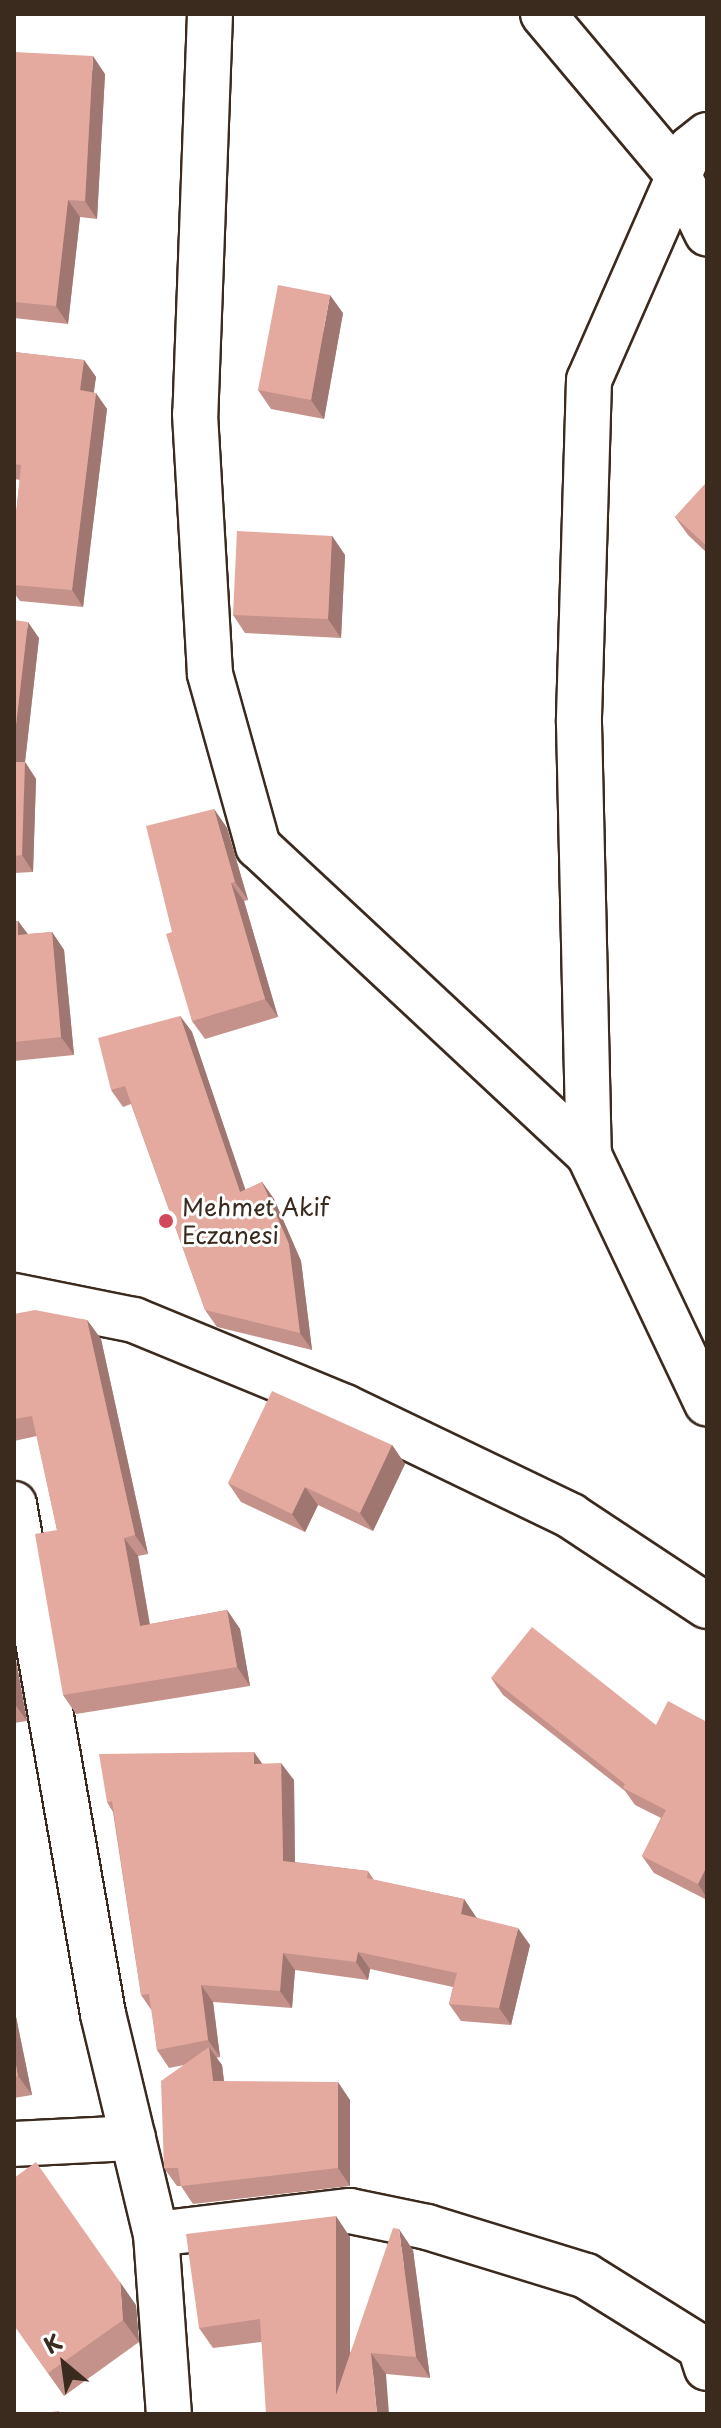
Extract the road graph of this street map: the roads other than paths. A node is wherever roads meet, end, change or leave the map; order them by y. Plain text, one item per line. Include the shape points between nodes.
1 (210, 14) edge
2 (543, 14) edge
3 (707, 135) edge
4 (679, 176) junction
5 (707, 233) edge
6 (589, 1155) junction
7 (14, 1296) edge
8 (707, 1403) edge
9 (14, 1504) edge
10 (707, 1606) edge
11 (133, 2138) junction
12 (14, 2144) edge
13 (156, 2234) junction
14 (707, 2368) edge
15 (169, 2414) edge

1 - 6 street via 196,429 210,674 258,846
2 - 4 street
3 - 4 street via 691,148
4 - 5 street
4 - 6 street via 589,380 579,723
6 - 8 street
7 - 10 street via 134,1320 345,1407 571,1516
9 - 11 street via 103,2014
11 - 12 street
11 - 13 street
13 - 14 street via 350,2211 427,2227 586,2276 700,2347
13 - 15 street

